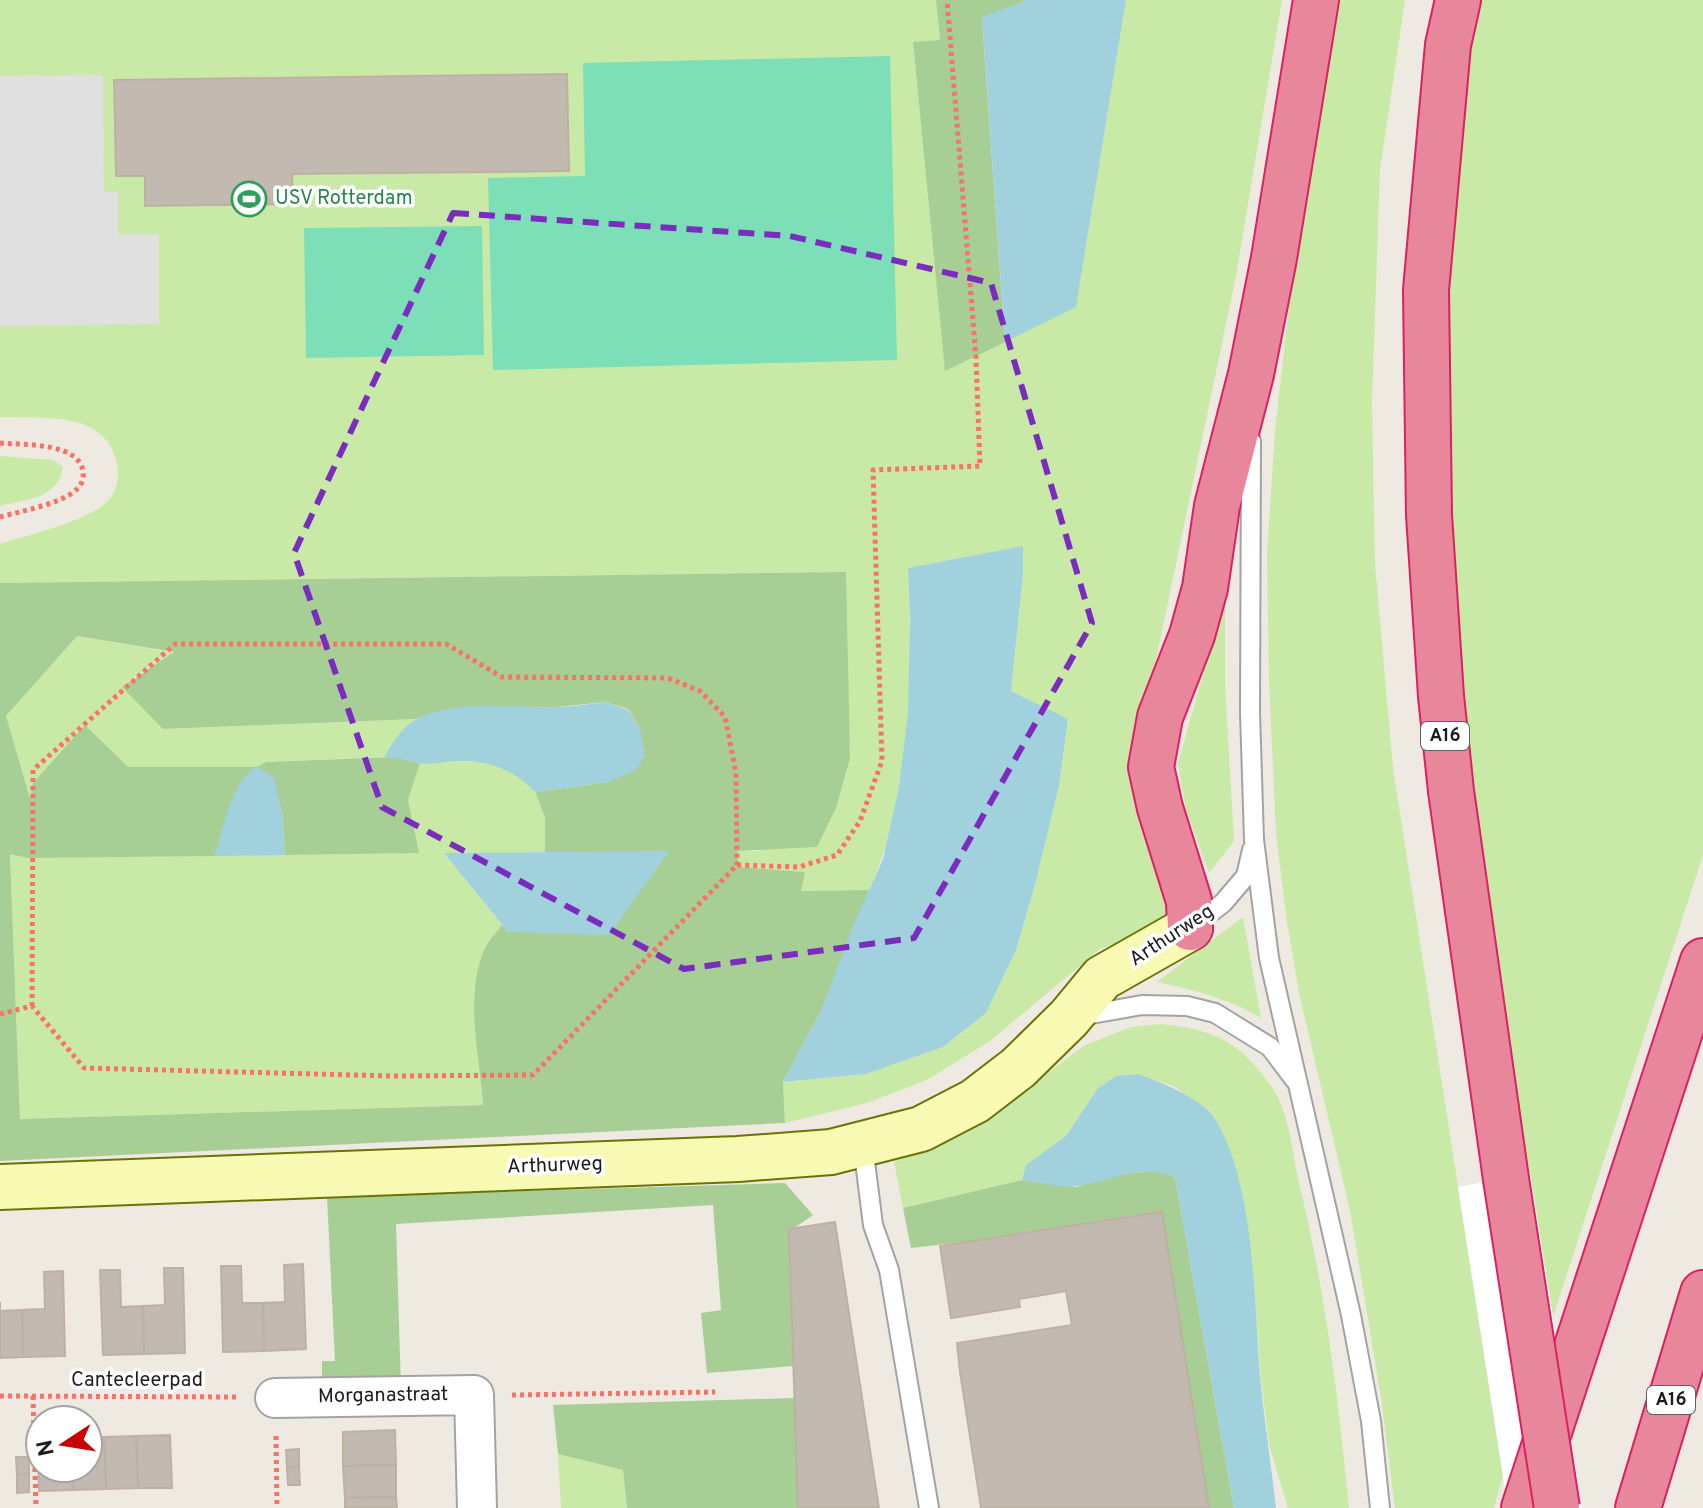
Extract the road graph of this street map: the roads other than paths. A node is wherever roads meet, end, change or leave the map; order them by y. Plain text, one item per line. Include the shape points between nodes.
1 (1316, 0) edge
2 (1458, 0) edge
3 (1251, 374) junction
4 (1254, 840) junction
5 (1190, 928) junction
6 (1703, 961) edge
7 (1069, 1018) junction
8 (1298, 1084) junction
9 (863, 1146) junction
10 (0, 1187) edge
11 (1703, 1293) edge
12 (275, 1398) road end
13 (477, 1508) edge
14 (929, 1508) edge
15 (1380, 1508) edge
16 (1524, 1508) edge
17 (1557, 1508) edge
18 (1638, 1508) edge

1 - 3 highway
2 - 17 highway, A16, bridge via 1448,45 1426,290 1429,515 1439,681 1506,1179
3 - 4 lane
3 - 5 highway via 1217,506 1205,588 1160,717 1151,767 1189,901
4 - 5 lane, Arthurweg via 1246,876 1223,903
4 - 8 lane via 1269,958
5 - 7 street, Arthurweg via 1102,978
6 - 16 highway
7 - 8 lane via 1142,1005 1215,1013 1270,1047
7 - 9 street, Arthurweg via 975,1101 921,1129
8 - 15 lane via 1351,1315 1371,1421
9 - 10 street, Arthurweg via 738,1159
9 - 14 lane via 873,1225 889,1270
11 - 18 highway, A16
12 - 13 street, Morganastraat via 474,1395

